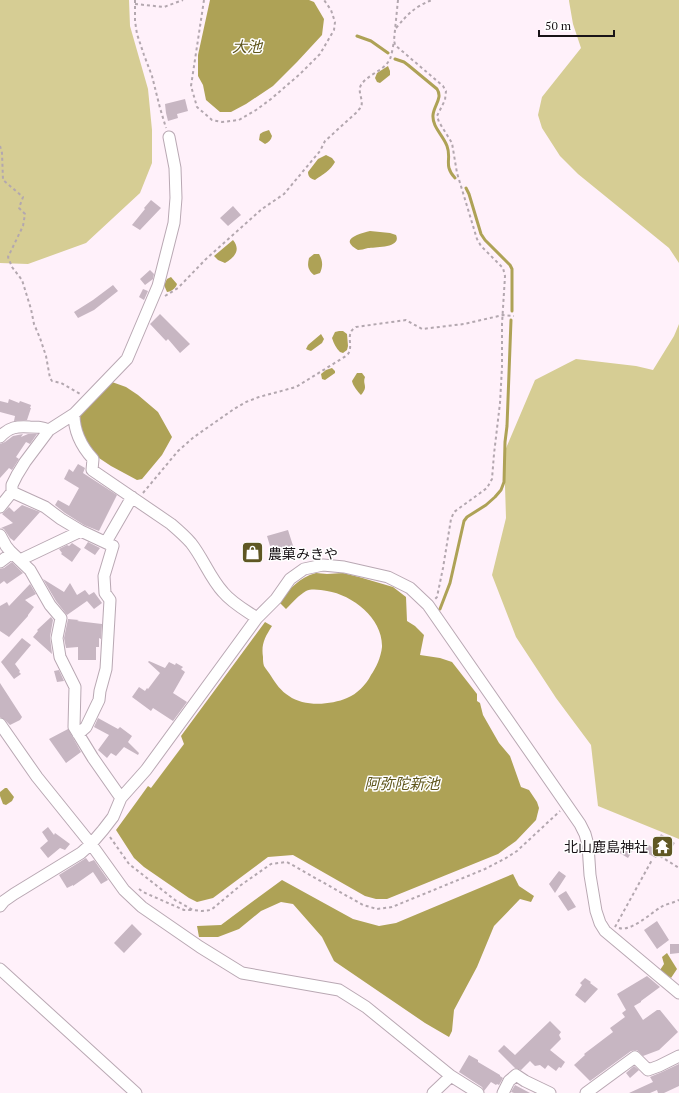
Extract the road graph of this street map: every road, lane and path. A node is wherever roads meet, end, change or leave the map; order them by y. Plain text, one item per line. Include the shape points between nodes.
1 (135, 0) edge
2 (183, 0) edge
3 (204, 0) edge
4 (324, 0) edge
5 (398, 0) edge
6 (432, 0) edge
7 (135, 4) junction
8 (395, 29) junction
9 (394, 40) junction
10 (169, 137) joint
11 (0, 146) edge
12 (153, 299) junction
13 (503, 315) junction
14 (514, 316) dead end
15 (88, 398) junction
16 (74, 414) junction
17 (49, 430) junction
18 (0, 437) edge
19 (12, 492) junction
20 (132, 497) junction
21 (0, 507) edge
22 (81, 531) junction
23 (0, 535) edge
24 (106, 542) junction
25 (16, 556) junction
26 (0, 562) edge
27 (428, 605) junction
28 (257, 618) junction
29 (0, 724) edge
30 (78, 734) junction
31 (121, 798) junction
32 (554, 818) dead end
33 (109, 836) dead end
34 (91, 844) junction
35 (660, 856) dead end
36 (652, 860) dead end
37 (679, 868) edge
38 (129, 895) junction
39 (679, 900) edge
40 (0, 906) edge
41 (193, 910) junction
42 (613, 931) junction
43 (0, 969) edge
44 (679, 993) edge
45 (679, 1056) edge
46 (451, 1076) junction
47 (136, 1093) edge
48 (433, 1093) edge
49 (478, 1093) edge
50 (503, 1093) edge
51 (550, 1093) edge
52 (586, 1093) edge

1 - 7 path
2 - 7 path via 164,7
3 - 4 path via 191,86 197,107 212,120 222,122 239,120 256,110 320,54 334,30 335,22
5 - 8 path
6 - 8 path via 409,13
7 - 10 path via 137,34
8 - 9 path
9 - 12 path via 390,59 361,85 362,101 357,112 325,141 316,156 284,194 204,260 178,288
9 - 13 path via 395,45 446,91 438,116 439,122 452,143 457,173 477,239 503,268
10 - 12 street via 175,168 174,223
11 - 15 path via 3,180 22,197 19,208 25,214 23,226 8,257 22,280 46,356 50,378
12 - 15 street via 127,359
13 - 14 path
13 - 20 path via 464,324 422,329 406,320 353,328 350,332 349,353 346,356 296,387 252,400 234,409 178,450 146,490 139,496
13 - 27 path via 500,403 492,479 487,488 454,512 437,597
15 - 16 street
16 - 17 street
16 - 20 street via 78,439 93,459 92,470
17 - 18 street via 41,426 19,426
17 - 19 street via 17,475
19 - 21 street
19 - 22 street via 45,507
20 - 24 street
20 - 28 street via 171,524 192,543 223,592 237,606
22 - 24 street
22 - 25 street
23 - 25 street
24 - 30 street via 114,546 104,576 105,593 110,600 106,669 99,700 86,727
25 - 26 street
25 - 30 street via 30,570 50,605 61,618 56,638 60,657 75,687 74,727
27 - 28 street via 410,588 388,577 322,565 304,569 290,580
27 - 42 street via 580,824 588,845 590,875 600,923 605,931
28 - 31 street via 146,770
29 - 34 street via 37,777
30 - 31 street
31 - 34 street via 113,817
32 - 41 path via 506,858 392,906 377,909 363,905 287,862 271,864 210,910
33 - 41 path via 129,864 175,900
34 - 38 street
34 - 40 street via 81,853 14,894
35 - 37 path
36 - 42 path
38 - 41 path via 137,886 143,892 184,910
38 - 46 street via 142,907 242,973 339,990 366,1006
39 - 42 path via 661,907 639,923
42 - 44 street
43 - 47 street
45 - 52 street via 648,1070 635,1057
46 - 48 street
46 - 49 street
50 - 51 street via 509,1081 516,1075

